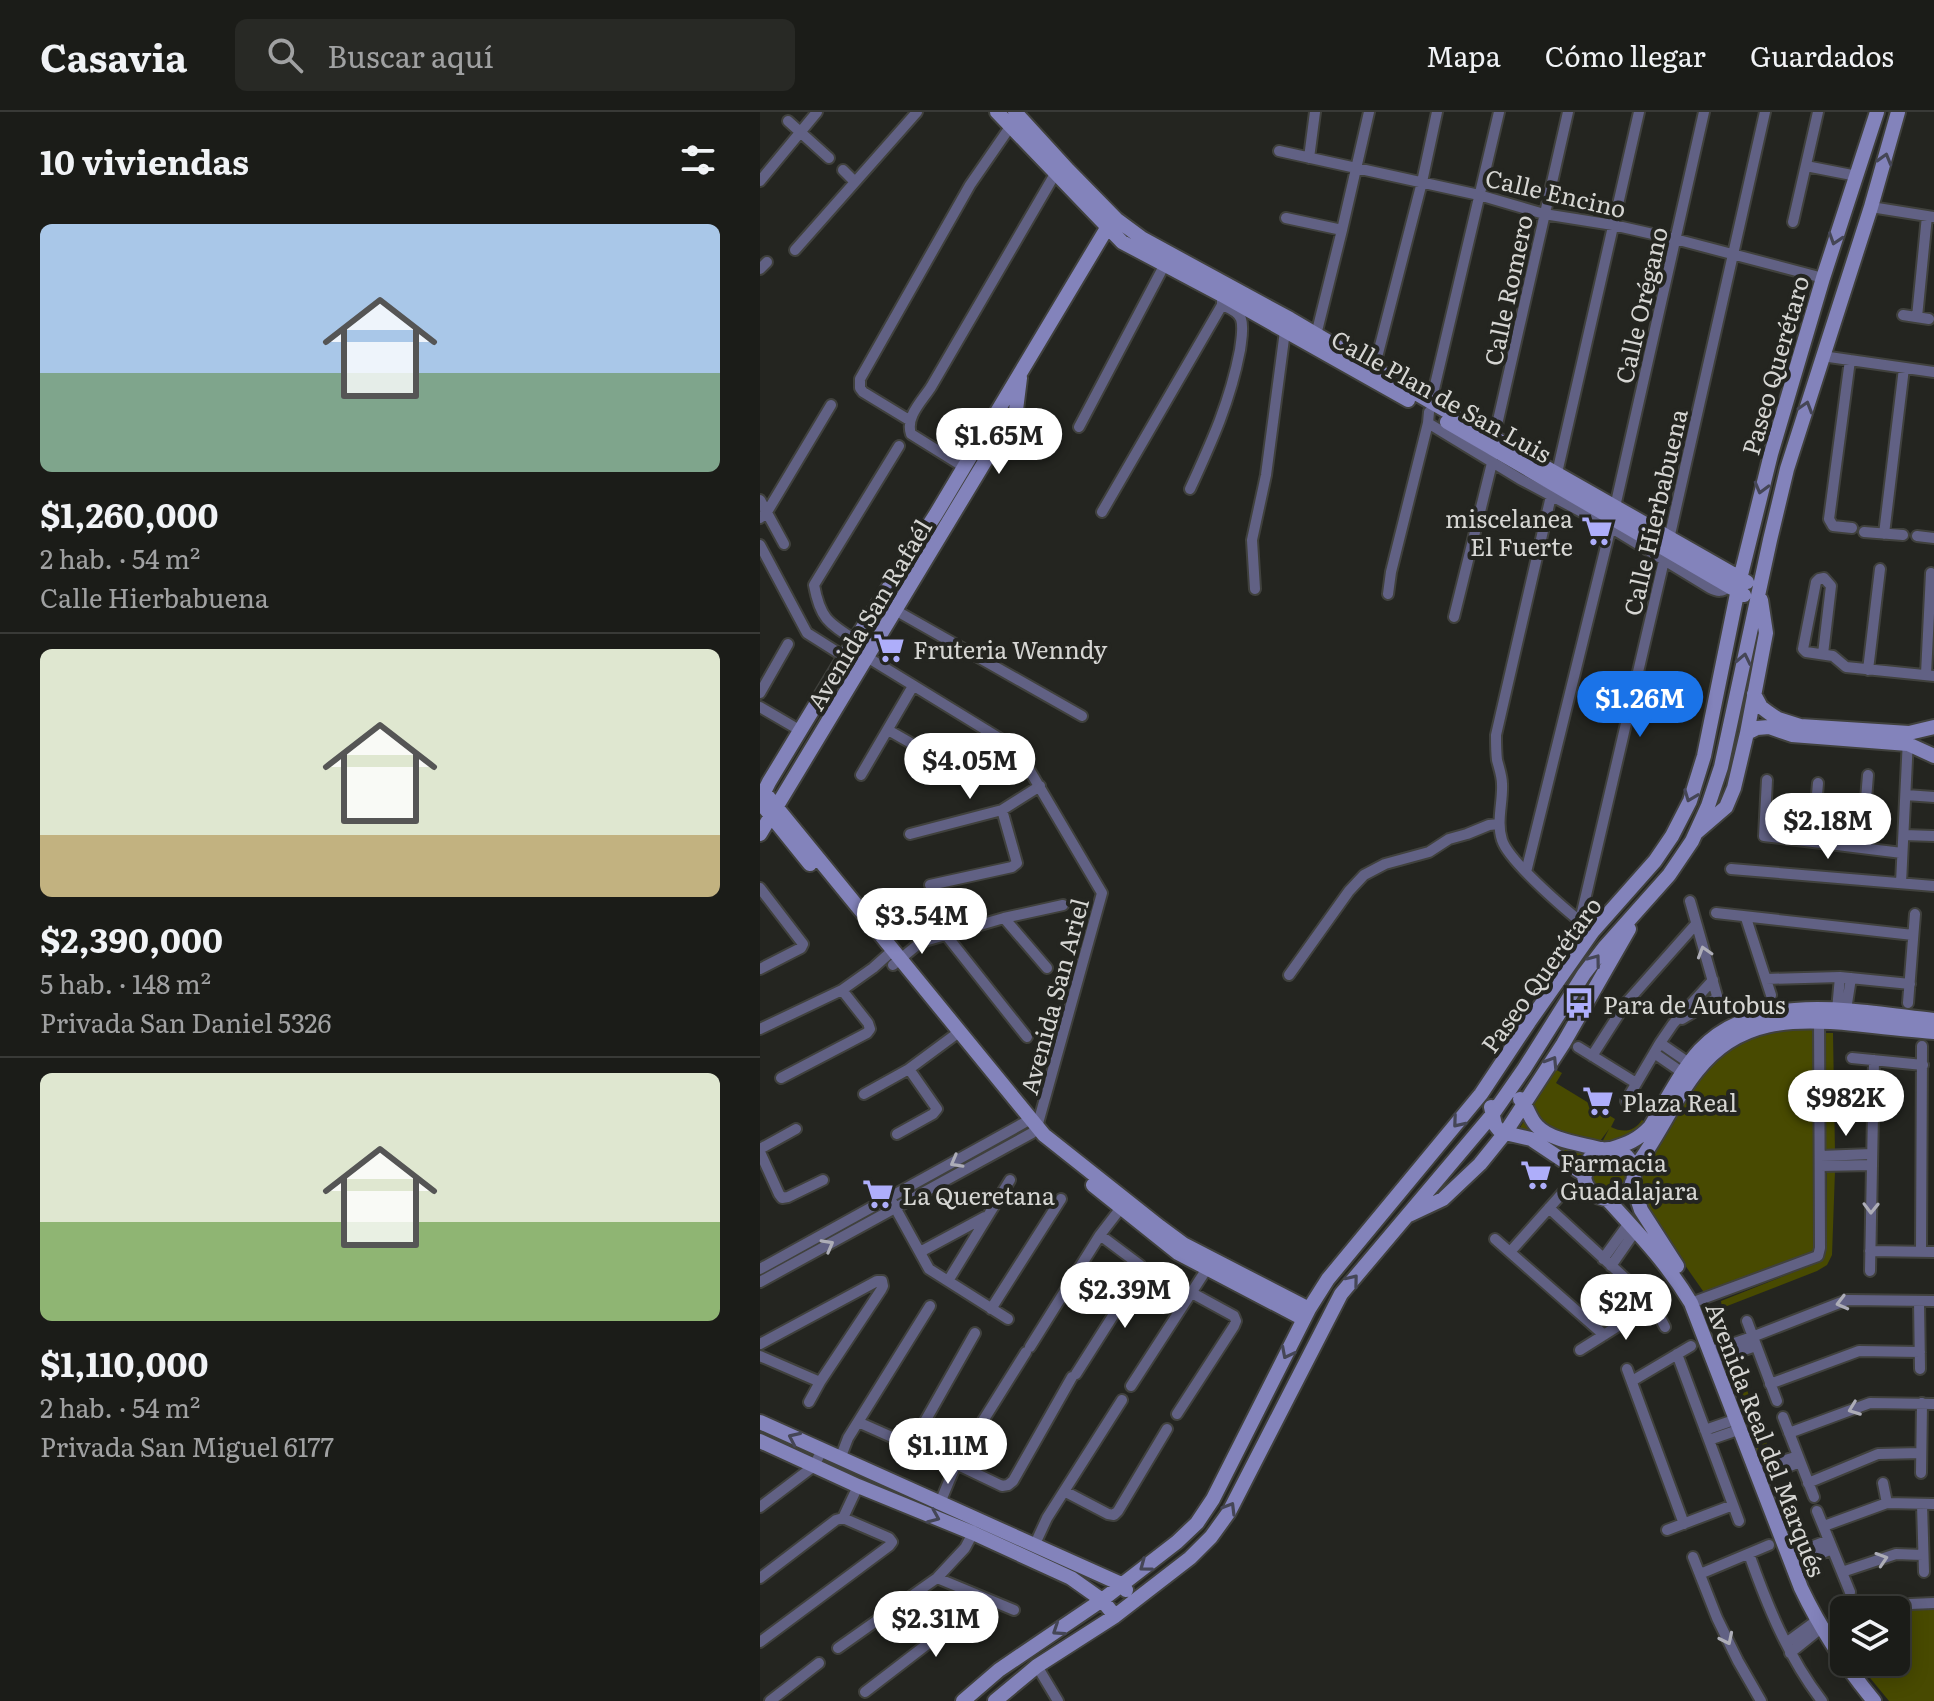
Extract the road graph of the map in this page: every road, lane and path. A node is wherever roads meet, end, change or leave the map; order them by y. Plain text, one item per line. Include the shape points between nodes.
1 (817, 112) edge
2 (917, 112) edge
3 (997, 112) edge
4 (1015, 112) edge
5 (1315, 112) edge
6 (1369, 112) edge
7 (1437, 112) edge
8 (1499, 112) edge
9 (1568, 112) edge
10 (1639, 112) edge
11 (1704, 112) edge
12 (1765, 112) edge
13 (1818, 112) edge
14 (1877, 112) edge
15 (1898, 112) edge
16 (788, 121) dead end
17 (1010, 127) junction
18 (801, 133) junction
19 (1279, 151) dead end
20 (829, 158) dead end
21 (1309, 158) junction
22 (1806, 166) junction
23 (1356, 168) junction
24 (843, 170) dead end
25 (1055, 174) junction
26 (1857, 176) junction
27 (760, 181) edge
28 (855, 182) junction
29 (1422, 182) junction
30 (1479, 195) junction
31 (1871, 207) junction
32 (1544, 214) junction
33 (1930, 216) edge
34 (1286, 218) dead end
35 (1793, 222) dead end
36 (1111, 223) junction
37 (1613, 225) junction
38 (1342, 230) junction
39 (1675, 239) junction
40 (795, 250) dead end
41 (1734, 255) junction
42 (1165, 264) junction
43 (1823, 278) junction
44 (1222, 300) junction
45 (1903, 315) dead end
46 (1917, 317) junction
47 (1929, 319) dead end
48 (1288, 325) junction
49 (1316, 335) junction
50 (1822, 356) junction
51 (1850, 360) junction
52 (1904, 368) junction
53 (1374, 369) junction
54 (1021, 370) junction
55 (1934, 372) edge
56 (831, 405) dead end
57 (1429, 412) junction
58 (909, 420) junction
59 (1079, 427) dead end
60 (899, 446) dead end
61 (1493, 450) junction
62 (964, 467) junction
63 (1554, 484) junction
64 (1190, 489) dead end
65 (760, 500) edge
66 (1102, 512) dead end
67 (764, 515) edge
68 (1613, 517) junction
69 (942, 518) junction
70 (1852, 528) dead end
71 (1864, 532) dead end
72 (1884, 534) junction
73 (1903, 535) dead end
74 (1917, 536) dead end
75 (1934, 538) edge
76 (784, 544) dead end
77 (760, 545) edge
78 (1667, 549) junction
79 (1880, 569) dead end
80 (1931, 573) dead end
81 (1735, 586) junction
82 (1255, 589) dead end
83 (1388, 594) dead end
84 (1758, 595) junction
85 (895, 610) junction
86 (1454, 617) dead end
87 (855, 640) junction
88 (788, 644) dead end
89 (1823, 654) junction
90 (845, 657) junction
91 (867, 657) junction
92 (1868, 670) junction
93 (1930, 675) edge
94 (913, 686) junction
95 (760, 693) edge
96 (1754, 694) junction
97 (760, 707) edge
98 (1082, 716) dead end
99 (1934, 727) edge
100 (888, 730) junction
101 (801, 731) junction
102 (1747, 733) junction
103 (1908, 739) junction
104 (1934, 756) edge
105 (944, 762) dead end
106 (861, 775) dead end
107 (1868, 775) dead end
108 (1767, 780) dead end
109 (1818, 783) dead end
110 (1040, 786) junction
111 (1906, 795) junction
112 (761, 796) edge
113 (1934, 797) edge
114 (1002, 810) junction
115 (774, 812) junction
116 (1499, 824) junction
117 (760, 834) edge
118 (910, 834) dead end
119 (1694, 835) junction
120 (1904, 835) junction
121 (1934, 836) edge
122 (1813, 842) junction
123 (1862, 848) junction
124 (1902, 853) junction
125 (1731, 869) dead end
126 (1526, 872) junction
127 (1901, 883) junction
128 (930, 885) dead end
129 (1934, 886) edge
130 (760, 888) edge
131 (1690, 901) dead end
132 (771, 902) junction
133 (1644, 904) junction
134 (1063, 905) dead end
135 (760, 908) edge
136 (1716, 913) dead end
137 (1915, 914) dead end
138 (1004, 918) junction
139 (1746, 918) junction
140 (1580, 921) junction
141 (1696, 924) junction
142 (1593, 931) junction
143 (946, 935) junction
144 (1913, 935) junction
145 (893, 958) junction
146 (1047, 968) dead end
147 (760, 969) edge
148 (1289, 975) dead end
149 (1846, 978) junction
150 (1766, 979) junction
151 (1713, 980) junction
152 (1910, 984) junction
153 (842, 990) junction
154 (1771, 995) dead end
155 (1908, 1003) dead end
156 (1841, 1010) junction
157 (1819, 1015) junction
158 (1934, 1020) edge
159 (1673, 1024) junction
160 (760, 1029) edge
161 (1934, 1032) edge
162 (956, 1034) junction
163 (1027, 1037) dead end
164 (1922, 1046) dead end
165 (1578, 1047) dead end
166 (1657, 1048) junction
167 (1592, 1056) junction
168 (1852, 1058) dead end
169 (1874, 1060) junction
170 (1923, 1065) junction
171 (1686, 1068) junction
172 (909, 1069) junction
173 (781, 1078) dead end
174 (1636, 1083) junction
175 (1484, 1090) junction
176 (864, 1094) dead end
177 (1506, 1096) junction
178 (1626, 1101) dead end
179 (1525, 1104) junction
180 (1492, 1115) junction
181 (1033, 1124) junction
182 (796, 1129) dead end
183 (1505, 1133) junction
184 (897, 1134) dead end
185 (1607, 1150) junction
186 (760, 1151) edge
187 (1872, 1160) junction
188 (1820, 1161) junction
189 (1585, 1175) junction
190 (1633, 1176) junction
191 (823, 1180) dead end
192 (1010, 1180) dead end
193 (1566, 1189) dead end
194 (1061, 1199) dead end
195 (1608, 1200) junction
196 (893, 1203) junction
197 (1549, 1208) junction
198 (1120, 1209) junction
199 (988, 1216) junction
200 (1405, 1217) junction
201 (1633, 1227) junction
202 (1157, 1231) junction
203 (1100, 1235) junction
204 (1495, 1239) dead end
205 (1870, 1251) junction
206 (1921, 1251) junction
207 (920, 1252) junction
208 (1510, 1252) junction
209 (1934, 1252) edge
210 (1607, 1262) junction
211 (1208, 1267) junction
212 (760, 1269) edge
213 (1870, 1271) dead end
214 (948, 1281) junction
215 (760, 1282) edge
216 (1192, 1293) junction
217 (1919, 1301) junction
218 (1934, 1301) edge
219 (1694, 1302) junction
220 (1653, 1304) junction
221 (930, 1306) dead end
222 (991, 1309) junction
223 (1307, 1314) junction
224 (1008, 1319) dead end
225 (1747, 1321) dead end
226 (1665, 1327) dead end
227 (975, 1333) dead end
228 (1604, 1335) junction
229 (1754, 1342) junction
230 (760, 1344) edge
231 (1691, 1346) dead end
232 (1580, 1350) dead end
233 (1920, 1352) junction
234 (1719, 1353) junction
235 (1677, 1354) junction
236 (760, 1356) edge
237 (1627, 1369) dead end
238 (1920, 1369) dead end
239 (1632, 1381) junction
240 (820, 1382) junction
241 (1770, 1384) junction
242 (1131, 1386) dead end
243 (1122, 1400) dead end
244 (1777, 1401) dead end
245 (809, 1402) dead end
246 (1928, 1403) edge
247 (1177, 1414) dead end
248 (1783, 1417) dead end
249 (760, 1422) edge
250 (858, 1422) junction
251 (1736, 1425) junction
252 (1167, 1429) dead end
253 (1789, 1433) junction
254 (1707, 1435) junction
255 (760, 1441) edge
256 (822, 1450) junction
257 (1921, 1453) junction
258 (840, 1459) junction
259 (1799, 1459) junction
260 (956, 1464) junction
261 (814, 1466) junction
262 (1763, 1472) junction
263 (1921, 1473) dead end
264 (1808, 1483) junction
265 (1883, 1483) dead end
266 (858, 1486) junction
267 (1064, 1491) junction
268 (1814, 1497) dead end
269 (940, 1503) junction
270 (1887, 1503) junction
271 (1922, 1504) junction
272 (1934, 1504) edge
273 (1733, 1505) junction
274 (760, 1507) edge
275 (1817, 1511) dead end
276 (843, 1518) junction
277 (1739, 1521) dead end
278 (1684, 1524) junction
279 (1824, 1526) junction
280 (1667, 1530) dead end
281 (973, 1533) junction
282 (1035, 1544) junction
283 (1769, 1545) dead end
284 (1831, 1545) junction
285 (1749, 1554) junction
286 (1923, 1555) junction
287 (1693, 1557) dead end
288 (1795, 1559) junction
289 (1842, 1572) junction
290 (1924, 1572) dead end
291 (1700, 1574) junction
292 (760, 1578) edge
293 (937, 1578) junction
294 (1121, 1584) junction
295 (1850, 1592) dead end
296 (986, 1599) junction
297 (1102, 1600) junction
298 (1135, 1601) junction
299 (1934, 1603) edge
300 (1910, 1604) edge
301 (1014, 1610) dead end
302 (1115, 1616) junction
303 (1822, 1626) junction
304 (1830, 1626) edge
305 (1830, 1637) edge
306 (760, 1642) edge
307 (838, 1648) dead end
308 (1788, 1648) junction
309 (819, 1663) dead end
310 (1037, 1666) junction
311 (1861, 1676) edge
312 (865, 1692) dead end
313 (770, 1701) edge
314 (963, 1701) edge
315 (995, 1701) edge
316 (1058, 1701) edge
317 (1761, 1701) edge
318 (1822, 1701) edge
319 (1874, 1701) edge
320 (1883, 1701) edge

1 - 18 street
2 - 28 street
3 - 17 street
4 - 36 street
5 - 21 street
6 - 23 street
7 - 29 street
8 - 30 street
9 - 32 street, Calle Romero
10 - 37 street
11 - 39 street, Calle Orégano
12 - 41 street, Calle Hierbabuena
13 - 22 street
14 - 26 street, Paseo Querétaro
31 -> 15 street, Paseo Querétaro
16 - 18 street
17 - 25 street
17 - 58 street via 970,185 860,379 863,392
18 - 20 street
18 - 27 street
19 - 21 street, Calle Encino
21 - 23 street, Calle Encino
22 - 26 street
22 - 35 street
23 - 29 street, Calle Encino
23 - 38 street
24 - 28 street
25 - 36 street
25 - 58 street
26 -> 43 street, Paseo Querétaro
28 - 40 street
29 - 30 street, Calle Encino
29 - 53 street
30 - 32 street, Calle Encino
30 - 57 street
31 - 33 street
31 - 50 street, Paseo Querétaro
32 - 37 street, Calle Encino
32 - 61 street, Calle Romero
33 - 46 street
34 - 38 street
36 - 42 street, Calle Plan de San Luis via 1122,242
36 - 48 street, Calle Plan de San Luis
36 - 54 street, Avenida San Rafaél
37 - 39 street, Calle Encino
37 - 63 street
38 - 49 street
39 - 41 street, Calle Encino
39 - 68 street, Calle Orégano
41 - 43 street, Calle Encino
41 - 78 street, Calle Hierbabuena
42 - 44 street, Calle Plan de San Luis
42 - 59 street
43 -> 81 street, Paseo Querétaro
44 - 48 street, Calle Plan de San Luis
44 - 64 street via 1241,319 1238,361 1222,419
44 - 66 street
45 - 46 street
46 - 47 street
48 - 49 street, Calle Plan de San Luis
48 - 57 street, Calle Plan de San Luis
48 - 82 street via 1252,540
49 - 53 street, Calle Plan de San Luis
50 - 51 street
84 -> 50 street, Paseo Querétaro via 1787,469
51 - 52 street
51 - 70 street via 1829,519 1833,526
52 - 55 street
52 - 72 street
53 - 57 street, Calle Plan de San Luis
54 - 62 street, Avenida San Rafaél
54 - 69 street, Avenida San Rafaél via 1016,410
56 - 67 street
57 - 61 street, Calle Plan de San Luis
57 - 61 street
57 - 83 street
58 - 62 street via 911,434
60 - 87 street via 814,585 828,622
61 - 63 street, Calle Plan de San Luis
61 - 63 street
61 - 86 street, Calle Romero
62 - 69 street, Avenida San Rafaél
63 - 68 street, Calle Plan de San Luis
63 - 68 street
63 - 116 street via 1496,735 1503,803
65 - 67 street
67 - 76 street
68 - 78 street, Calle Plan de San Luis
68 - 78 street
68 - 126 street, Calle Orégano
69 - 85 street, Avenida San Rafaél
69 - 87 street, Avenida San Rafaél
71 - 72 street
72 - 73 street
74 - 75 street
77 - 90 street via 807,633
78 - 81 street, Calle Plan de San Luis
78 - 81 street via 1716,591
78 - 140 street, Calle Hierbabuena
79 - 92 street
80 - 93 street
81 - 84 street, Calle Plan de San Luis
81 -> 142 street, Paseo Querétaro via 1704,756 1690,801 1655,861
84 - 96 street via 1766,633
119 -> 84 street, Paseo Querétaro via 1721,767
85 - 91 street, Avenida San Rafaél
85 - 98 street
87 - 90 street, Avenida San Rafaél
88 - 95 street
89 - 89 street via 1803,649 1816,582 1824,578 1831,586
89 - 92 street via 1846,667
90 - 101 street, Avenida San Rafaél
91 - 94 street, Avenida San Ariel
91 - 115 street, Avenida San Rafaél
92 - 93 street
94 - 100 street
94 - 110 street, Avenida San Ariel via 1017,749
96 - 102 street
96 - 103 street via 1769,713 1800,726
97 - 101 street
99 - 103 street
100 - 105 street
100 - 106 street
101 - 112 street, Avenida San Rafaél
102 - 103 street via 1769,727 1792,735
102 - 119 street via 1726,807
103 - 104 street
103 - 111 street
107 - 123 street
108 - 122 street via 1764,836
109 - 122 street
110 - 114 street
110 - 181 street, Avenida San Ariel via 1102,893
111 - 113 street
111 - 120 street
112 - 115 street
114 - 118 street
114 - 128 street via 1017,863
115 - 117 street, Avenida San Rafaél
115 - 145 street
116 - 126 street via 1505,849
116 - 148 street via 1364,875
119 - 133 street, Paseo Querétaro
120 - 121 street
120 - 124 street
122 - 123 street
123 - 124 street
124 - 127 street
125 - 127 street
126 - 140 street
127 - 129 street
130 - 132 street
131 - 141 street
132 - 135 street
132 - 147 street via 803,944
177 -> 133 street, Paseo Querétaro via 1584,974
179 -> 133 street
134 - 138 street
136 - 139 street
137 - 144 street
138 - 143 street
138 - 146 street
139 - 144 street
139 - 150 street
140 - 142 street
151 -> 141 street
141 - 167 street via 1626,1003
142 - 175 street, Paseo Querétaro
143 - 145 street
143 - 163 street
144 - 152 street
145 - 153 street
145 - 162 street
149 - 150 street
149 - 152 street
149 - 156 street
150 - 154 street
151 - 159 street
151 - 159 street via 1719,1004
152 - 155 street
153 - 160 street
153 - 173 street via 870,1029
156 - 157 street
156 - 158 street
157 - 161 street
157 - 171 street via 1786,1010 1750,1018 1713,1038
157 - 188 street
157 - 190 street via 1774,1023 1724,1044 1698,1070
159 - 166 street
162 - 172 street
162 - 181 street
164 - 170 street
165 - 167 street
166 - 171 street
166 - 174 street
167 - 174 street
168 - 169 street
169 - 170 street
169 - 187 street
170 - 206 street
171 - 185 street via 1643,1135
172 - 176 street
172 - 184 street via 937,1109
174 - 178 street
175 - 177 street
175 - 180 street
175 -> 223 street, Paseo Querétaro via 1328,1279
177 - 179 street
177 - 180 street, Paseo Querétaro
179 - 183 street
179 - 185 street via 1547,1135
180 - 183 street
180 - 200 street, Paseo Querétaro
181 - 196 street, Avenida San Ariel
181 - 198 street
181 - 202 street
182 - 186 street
183 - 189 street via 1531,1139
183 - 200 street via 1443,1199
185 - 189 street via 1589,1160
185 - 190 street via 1630,1159
186 - 191 street via 782,1198
187 - 188 street
187 -> 205 street
188 - 219 street via 1818,1256
189 - 195 street via 1588,1187
190 - 195 street via 1628,1192
190 - 219 street, Avenida Real del Marqués via 1641,1210
192 - 199 street
193 - 197 street
194 - 222 street
195 - 201 street, Avenida Real del Marqués
196 - 207 street
196 - 212 street, Avenida San Ariel
215 -> 196 street, Avenida San Ariel
197 - 208 street
197 - 210 street
198 - 202 street
198 - 203 street
199 - 207 street
199 - 214 street
298 -> 200 street, Paseo Querétaro via 1190,1558 1229,1512 1341,1294
201 - 210 street
201 - 219 street, Avenida Real del Marqués
202 - 211 street via 1178,1253
202 - 223 street
203 - 260 street
203 - 260 street via 1142,1270 1013,1481 1002,1486
204 - 208 street
205 - 206 street
205 - 213 street
206 - 209 street
207 - 214 street via 929,1269
208 - 228 street
210 - 220 street
211 - 216 street
211 - 223 street
214 - 222 street
216 - 242 street
216 - 247 street via 1236,1321
217 - 218 street
217 -> 229 street via 1847,1300
217 - 233 street
219 - 234 street, Avenida Real del Marqués
219 - 251 street, Avenida Real del Marqués
220 - 226 street
220 - 228 street
221 - 250 street
222 - 224 street
223 -> 294 street, Paseo Querétaro via 1197,1523
225 - 229 street
227 - 250 street via 915,1439 903,1442
228 - 232 street
229 - 234 street
229 - 241 street
230 - 240 street via 882,1281
231 - 235 street
233 - 238 street
233 - 241 street via 1859,1351
234 - 262 street, Avenida Real del Marqués
235 - 239 street
235 - 254 street
236 - 240 street
237 - 239 street
239 - 278 street
240 - 245 street
241 - 244 street
243 - 267 street
246 -> 253 street via 1870,1403
246 - 257 street
248 - 253 street
256 -> 249 street
250 - 258 street
251 - 254 street
251 - 303 street, Avenida Real del Marqués via 1801,1588
252 - 267 street via 1114,1515
253 - 259 street
254 - 273 street
255 - 261 street
256 - 258 street
256 - 261 street
257 - 263 street
257 - 264 street via 1878,1454
258 - 269 street
259 - 262 street
259 - 264 street
260 - 269 street
261 - 266 street
261 - 274 street
262 - 288 street, Avenida Real del Marqués
264 - 268 street
265 - 270 street
266 - 276 street
266 -> 281 street
267 - 282 street
269 - 282 street
270 - 271 street
270 - 279 street
271 - 272 street
271 - 286 street
273 - 277 street
273 - 278 street
275 - 279 street
276 - 292 street
276 - 306 street via 892,1542
278 - 280 street
279 - 284 street
281 - 293 street
281 - 297 street via 1071,1578
282 - 294 street
283 - 285 street
284 - 288 street
284 - 289 street
285 - 291 street
285 - 308 street
289 -> 286 street via 1896,1554
286 - 290 street
287 - 291 street
288 - 303 street, Avenida Real del Marqués
289 - 295 street
291 -> 317 street
293 - 296 street
293 - 307 street
294 - 297 street, Paseo Querétaro
294 - 298 street
296 - 301 street
296 - 312 street
297 - 302 street
297 -> 314 street, Paseo Querétaro
298 - 302 street, Paseo Querétaro
299 - 300 street
302 - 310 street, Paseo Querétaro
303 - 304 street
303 - 305 street, Avenida Real del Marqués
303 - 308 street
303 - 319 street, Avenida Real del Marqués
308 - 318 street
309 - 313 street
310 - 315 street, Paseo Querétaro
310 - 316 street
311 - 320 street

